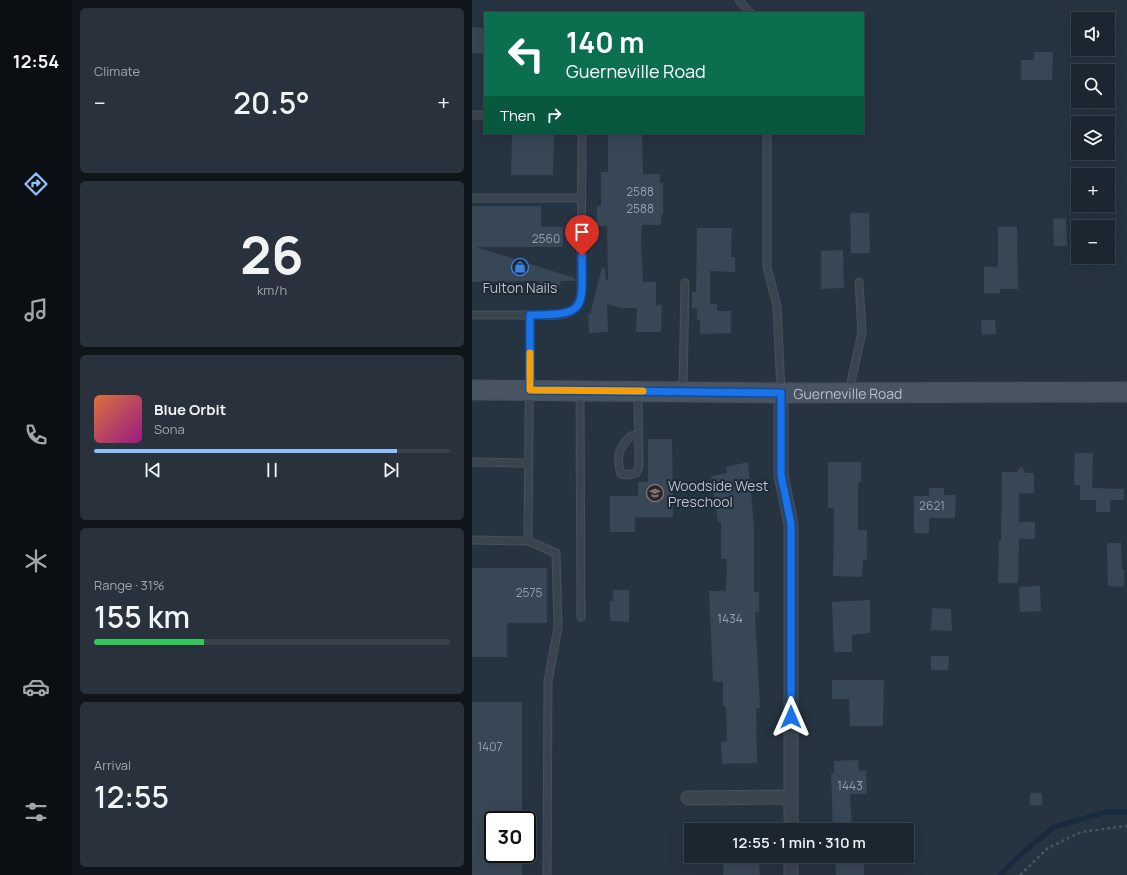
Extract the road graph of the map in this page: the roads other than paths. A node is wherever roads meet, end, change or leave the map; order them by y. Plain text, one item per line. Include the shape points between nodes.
1 (739, 0) edge
2 (749, 12) edge
3 (472, 115) edge
4 (484, 115) edge
5 (582, 134) edge
6 (767, 134) edge
7 (472, 198) edge
8 (582, 198) junction
9 (859, 282) dead end
10 (685, 283) dead end
11 (472, 315) edge
12 (530, 315) junction
13 (472, 390) edge
14 (530, 390) junction
15 (580, 391) junction
16 (638, 391) junction
17 (683, 392) junction
18 (1127, 392) edge
19 (781, 393) junction
20 (849, 393) junction
21 (638, 435) junction
22 (472, 462) edge
23 (529, 463) junction
24 (472, 540) edge
25 (528, 541) junction
26 (581, 617) dead end
27 (791, 797) junction
28 (688, 798) dead end
29 (791, 823) edge
30 (791, 863) edge
31 (547, 875) edge
32 (791, 875) edge

1 - 2 lane
3 - 4 lane
5 - 8 lane
6 - 19 lane via 767,267 777,306
7 - 8 lane
8 - 12 lane via 579,303 574,310 566,314
9 - 20 lane via 862,332
10 - 17 lane
11 - 12 lane
12 - 14 lane
13 - 14 main road, Guerneville Road
14 - 15 main road, Guerneville Road
14 - 23 lane
15 - 16 main road, Guerneville Road
15 - 26 lane
16 - 17 main road, Guerneville Road
16 - 21 lane
17 - 19 main road, Guerneville Road
18 - 20 main road, Guerneville Road
19 - 20 main road, Guerneville Road
19 - 27 street via 781,475 791,524
21 - 21 lane via 639,467 636,473 621,474 618,464 619,450 631,436
22 - 23 lane
23 - 25 lane
24 - 25 lane
25 - 31 lane via 556,553 558,627 548,681
27 - 28 street
27 - 29 street
30 - 32 street

